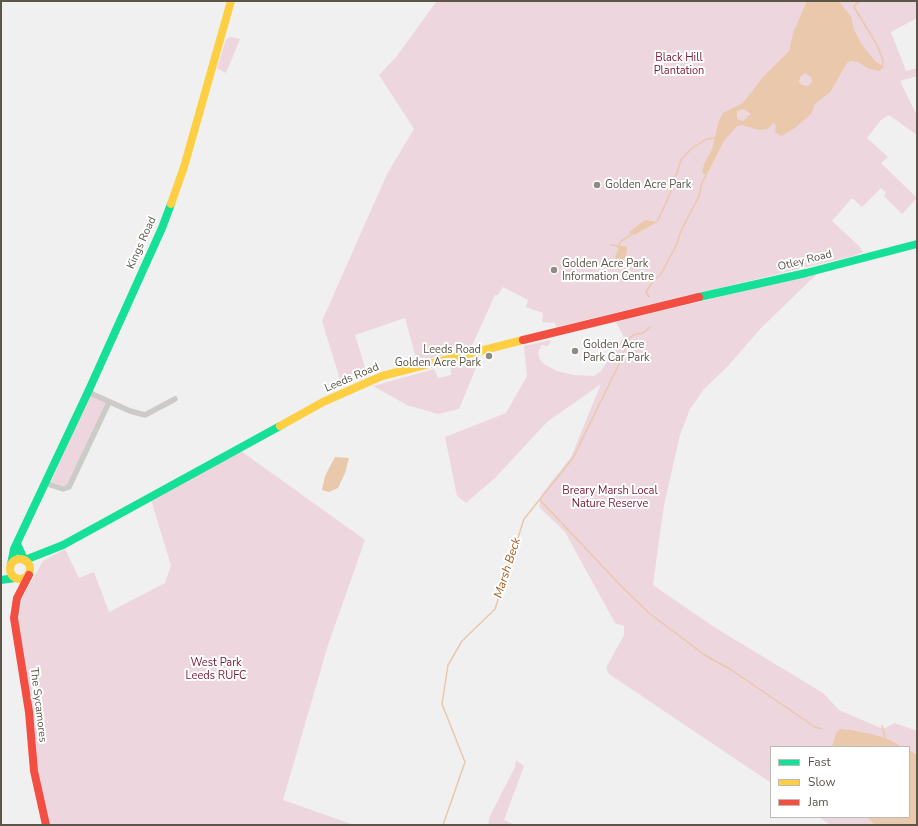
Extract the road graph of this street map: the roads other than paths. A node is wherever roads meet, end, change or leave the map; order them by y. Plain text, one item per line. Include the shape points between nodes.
1 (231, 1) edge
2 (917, 244) edge
3 (698, 298) joint
4 (88, 392) junction
5 (175, 399) dead end
6 (109, 402) junction
7 (45, 483) junction
8 (17, 544) junction
9 (44, 554) junction
10 (25, 559) junction
11 (10, 566) junction
12 (30, 571) junction
13 (1, 576) edge
14 (16, 578) junction
15 (1, 580) edge
16 (22, 589) junction
17 (46, 825) edge

1 - 4 main road, Kings Road via 184,167 162,228
2 - 3 main road, Otley Road
3 - 9 main road, Leeds Road via 382,376 323,402
4 - 6 street via 97,394
4 - 7 main road, Kings Road
5 - 6 street via 144,415 130,412
6 - 7 street via 69,487 63,489
7 - 8 main road, Kings Road
8 - 10 main road
8 - 11 main road, Kings Road
9 - 10 main road, Leeds Road
9 - 12 main road, Leeds Road
10 - 11 main road via 15,560
10 - 12 main road
11 - 13 main road
11 - 14 main road via 11,573
12 - 14 main road via 23,579
12 - 16 main road, The Sycamores
14 - 15 main road
14 - 16 street
16 - 17 main road, The Sycamores via 15,602 14,618 29,712 34,771

